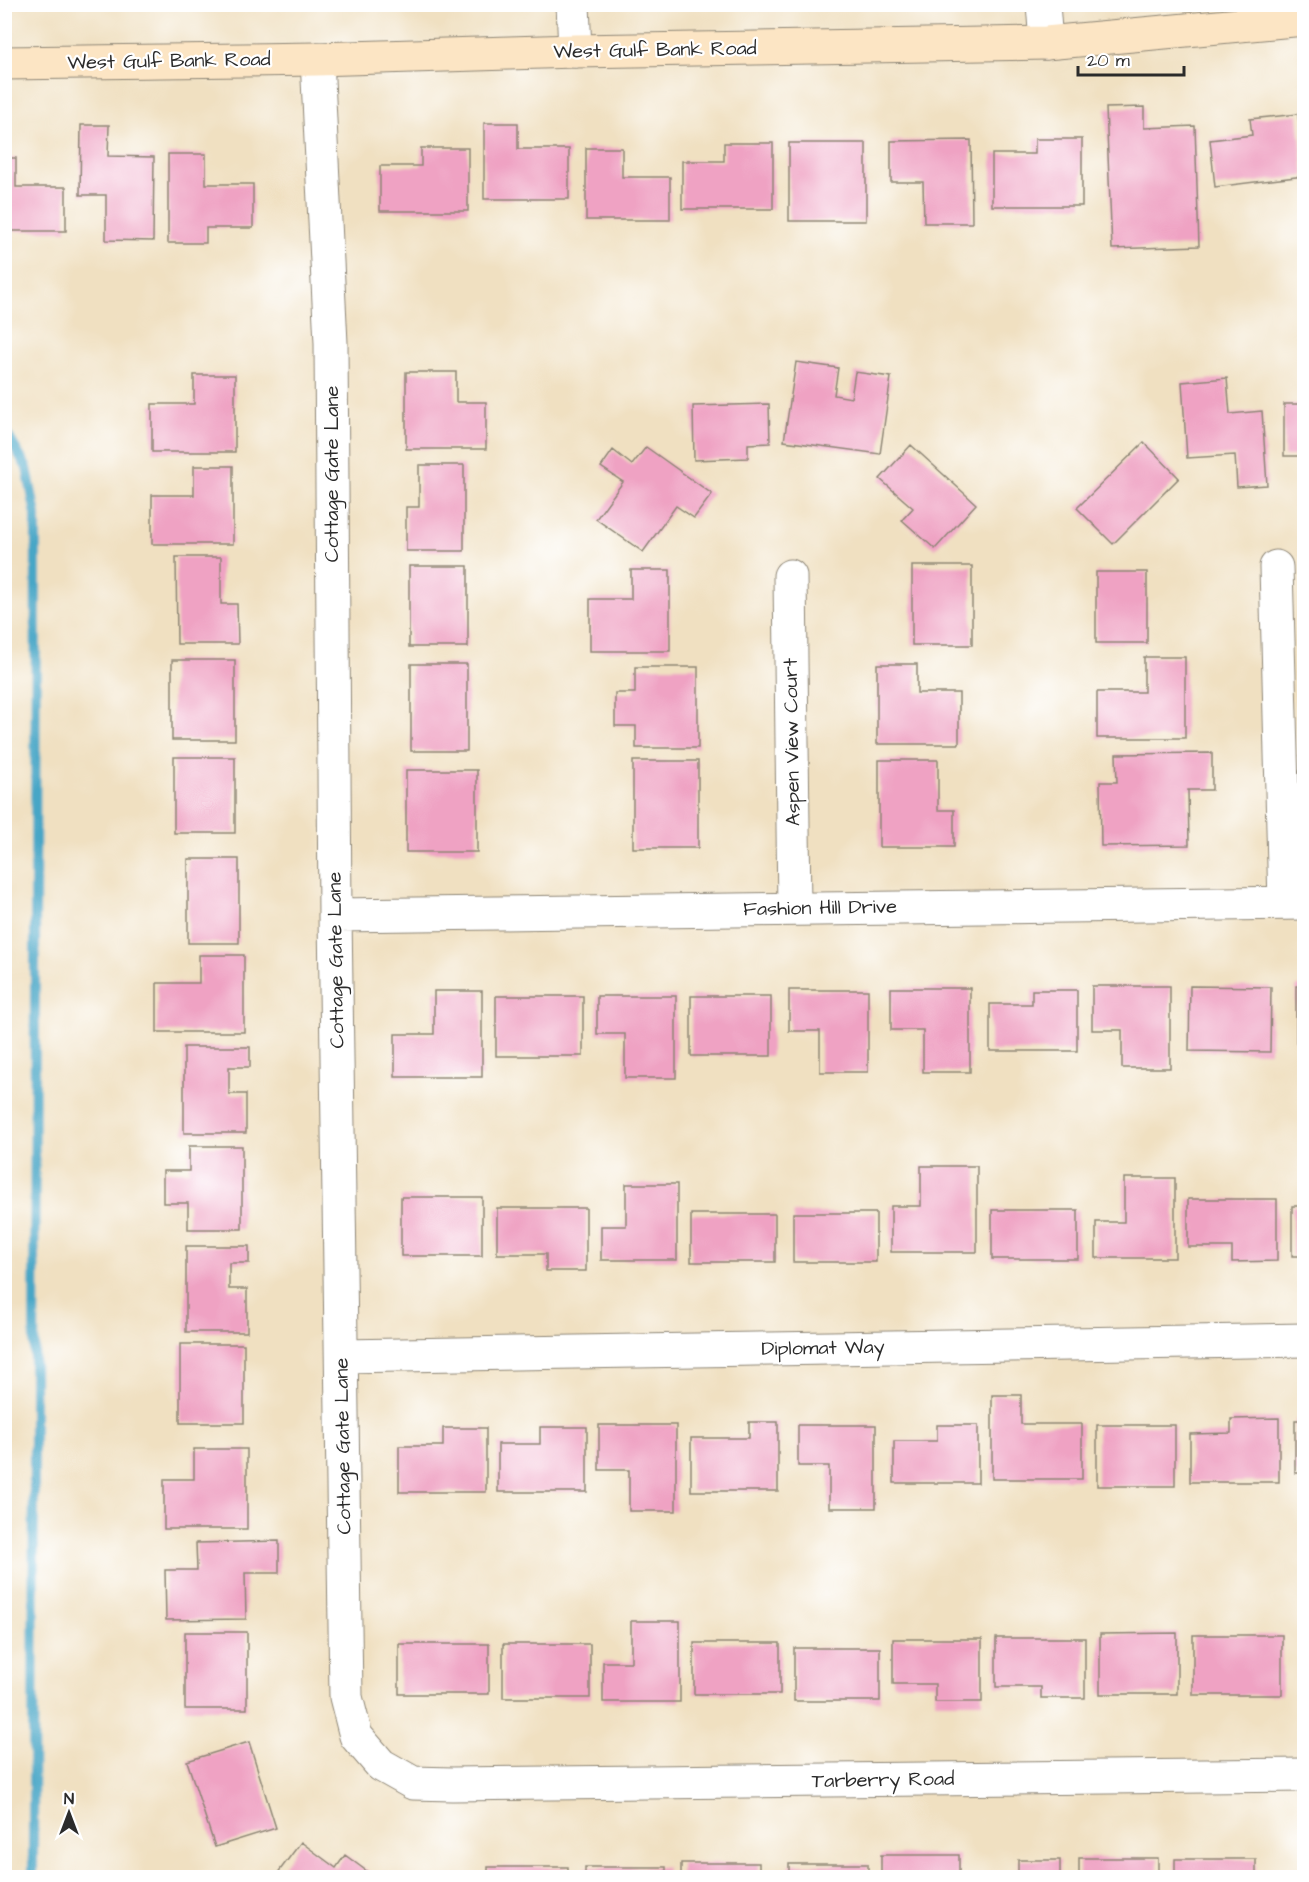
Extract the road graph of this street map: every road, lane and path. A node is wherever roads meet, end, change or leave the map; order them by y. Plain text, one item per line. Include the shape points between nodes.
1 (573, 4) edge
2 (1043, 4) edge
3 (1305, 19) edge
4 (1046, 43) junction
5 (575, 51) junction
6 (317, 60) junction
7 (4, 63) edge
8 (1276, 567) dead end
9 (790, 576) dead end
10 (1295, 903) edge
11 (794, 909) junction
12 (335, 915) junction
13 (1305, 1340) edge
14 (342, 1356) junction
15 (1305, 1775) edge
16 (462, 1784) joint

1 - 5 street
2 - 4 street
3 - 4 main road, West Gulf Bank Road
4 - 5 main road, West Gulf Bank Road
5 - 6 main road, West Gulf Bank Road
6 - 7 main road, West Gulf Bank Road
6 - 12 street, Cottage Gate Lane via 331,343
8 - 10 street
9 - 11 street, Aspen View Court
10 - 11 street, Fashion Hill Drive
11 - 12 street, Fashion Hill Drive
12 - 14 street, Cottage Gate Lane
13 - 14 street, Diplomat Way
14 - 16 street, Cottage Gate Lane via 346,1698 356,1736 381,1765 413,1783
15 - 16 street, Tarberry Road

